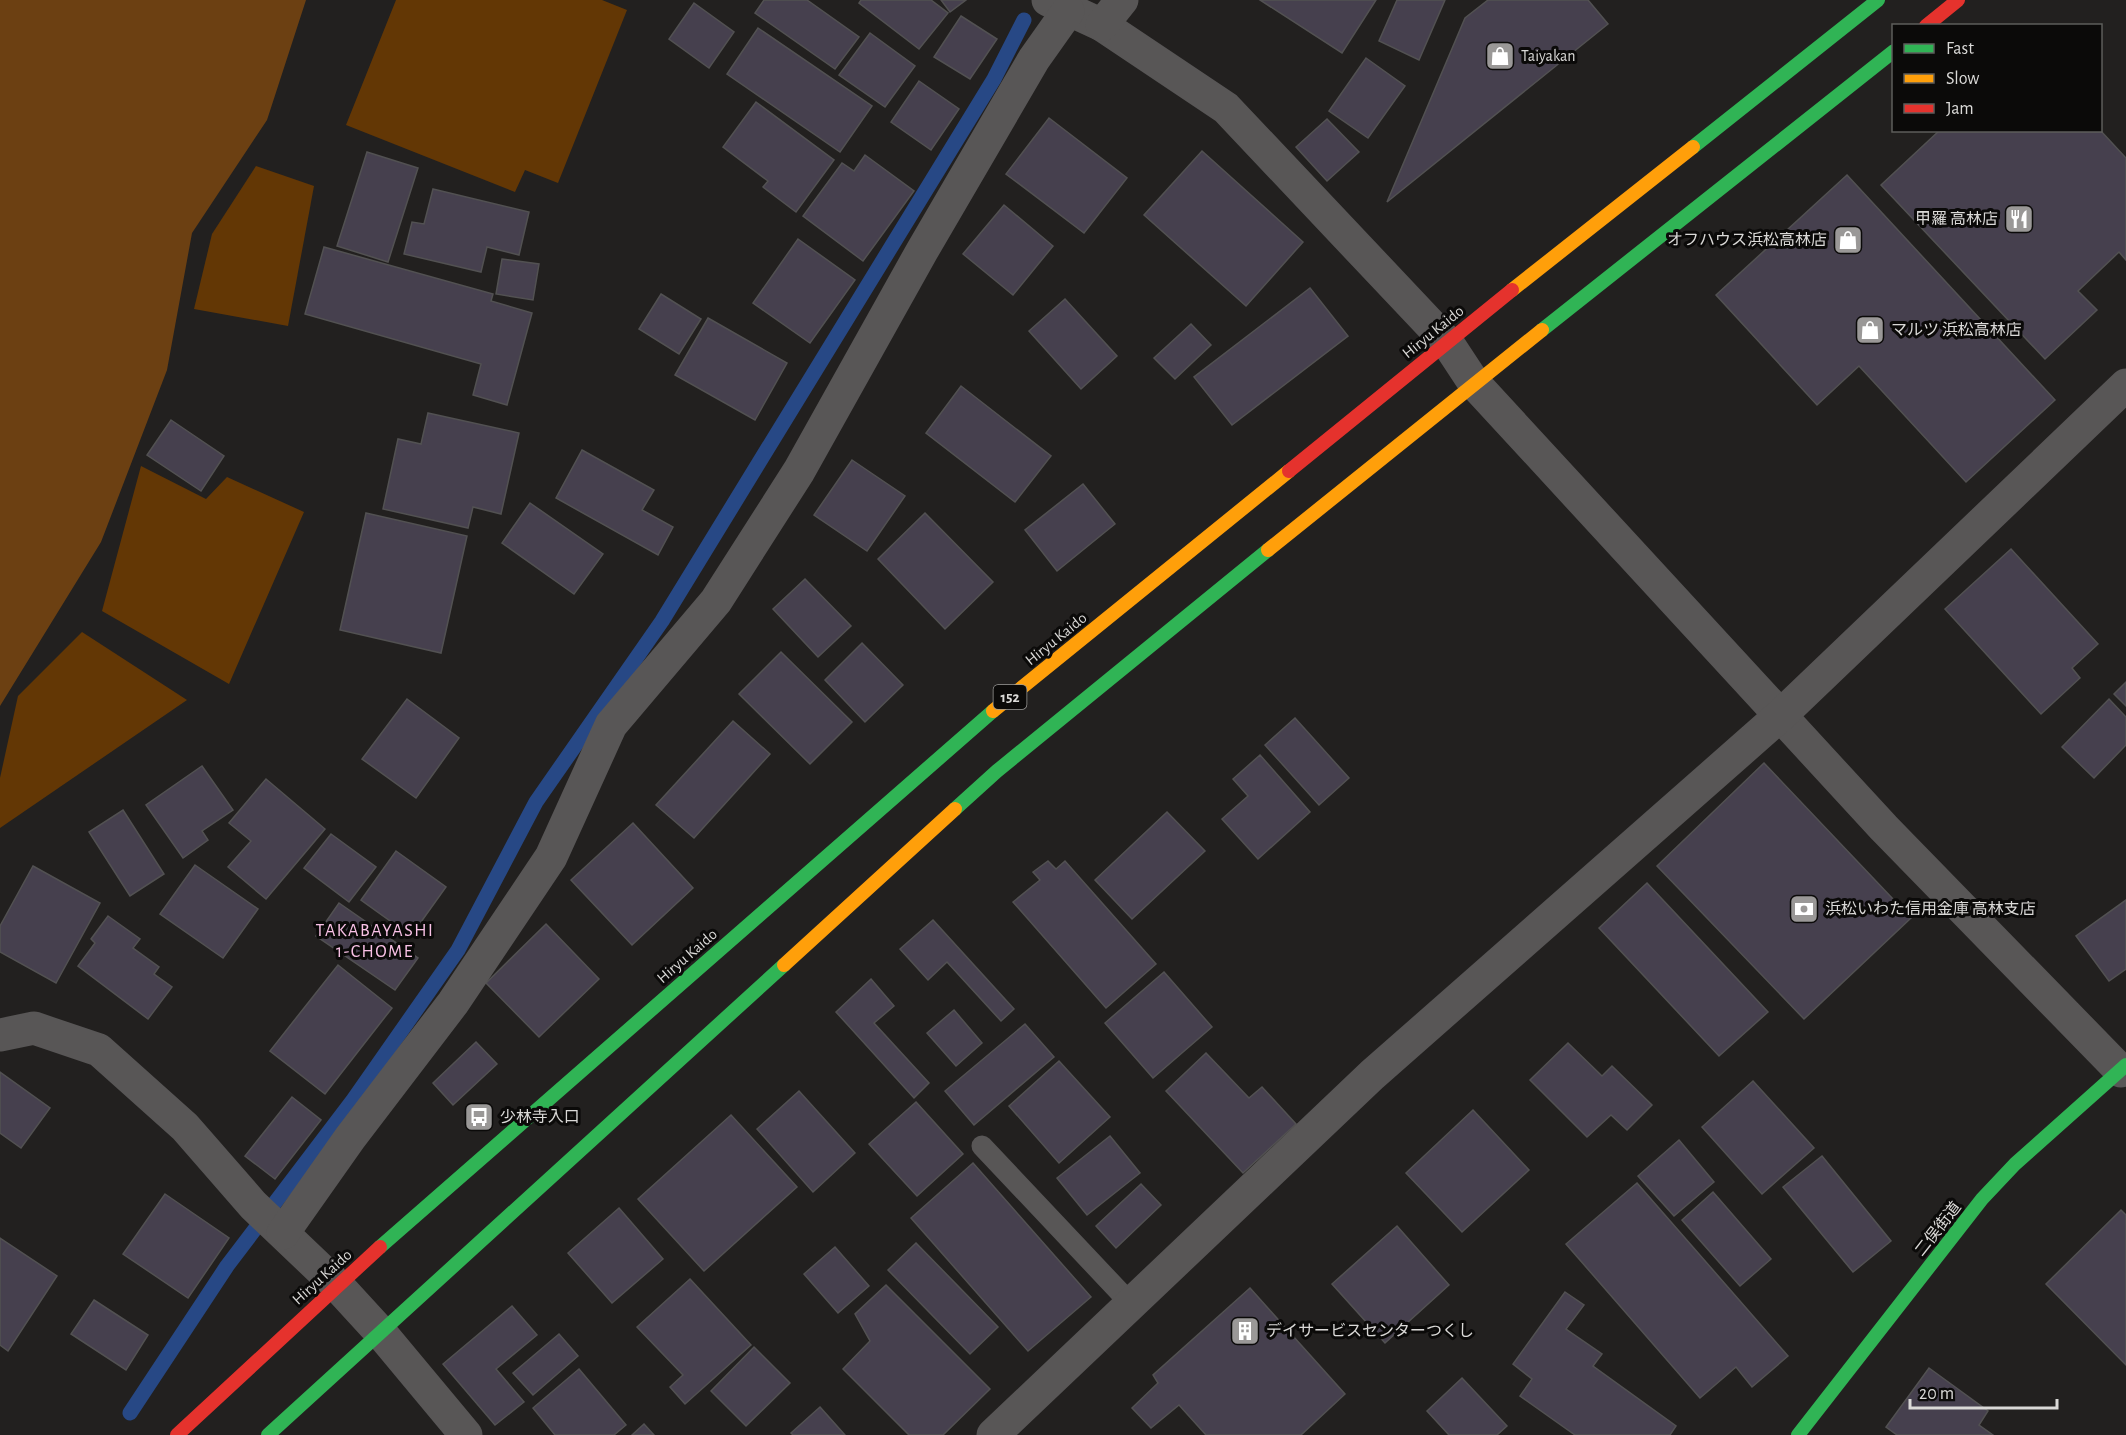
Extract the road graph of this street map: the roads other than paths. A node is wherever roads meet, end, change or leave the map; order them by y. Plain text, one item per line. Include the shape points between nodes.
1 (1878, 0) edge
2 (1958, 0) edge
3 (1060, 4) edge
4 (1112, 12) edge
5 (1928, 24) edge
6 (1892, 52) edge
7 (1447, 342) junction
8 (1474, 383) junction
9 (2126, 385) edge
10 (1781, 715) junction
11 (0, 1035) edge
12 (2123, 1068) edge
13 (982, 1146) dead end
14 (270, 1221) junction
15 (337, 1285) junction
16 (1131, 1305) junction
17 (381, 1333) junction
18 (177, 1435) edge
19 (268, 1435) edge
20 (466, 1435) edge
21 (993, 1435) edge
22 (1798, 1435) edge

1 - 7 main road, Hiryu Kaido / 152
2 - 5 main road
3 - 4 street
3 - 14 street via 1028,69 799,471 716,601 611,725 551,857 453,1003 350,1138
4 - 7 street via 1226,108
6 - 8 main road
7 - 8 street
7 - 15 main road, Hiryu Kaido / 152 via 963,736
8 - 10 street
8 - 17 main road via 997,771
9 - 10 street
10 - 12 street via 1884,828
10 - 16 street via 1372,1075
11 - 14 street via 34,1028 99,1050 184,1127
12 - 22 main road, 二俣街道 via 2015,1164 1982,1199
13 - 16 lane
14 - 15 street
15 - 17 street
15 - 18 main road, Hiryu Kaido / 152
16 - 21 street
17 - 19 main road
17 - 20 street

